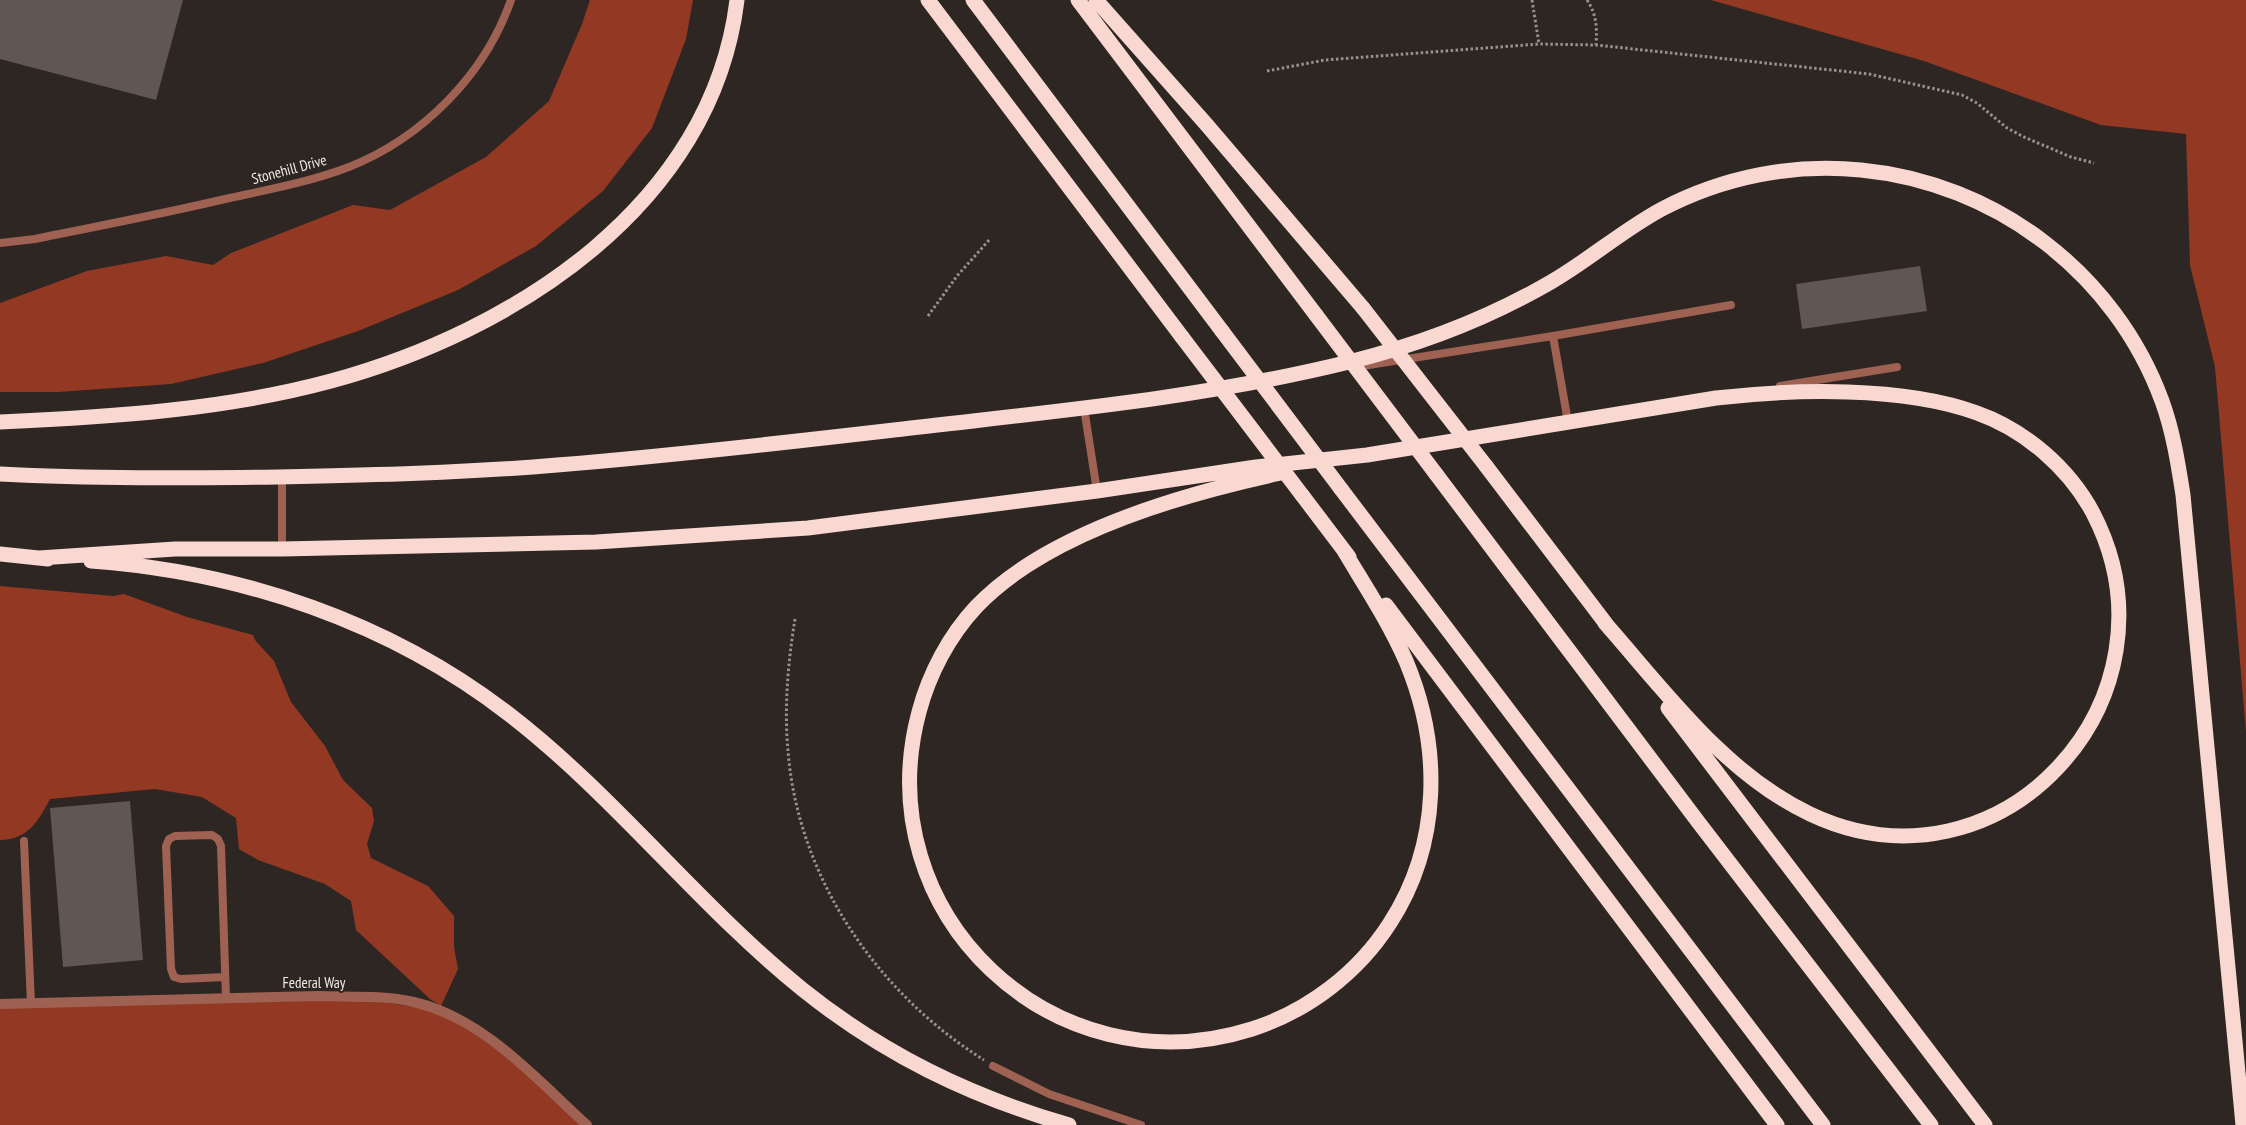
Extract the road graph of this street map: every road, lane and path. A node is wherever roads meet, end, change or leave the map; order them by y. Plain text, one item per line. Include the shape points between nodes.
1 (511, 0) edge
2 (737, 0) edge
3 (928, 0) edge
4 (974, 0) edge
5 (1078, 0) edge
6 (1096, 0) edge
7 (1532, 0) edge
8 (1587, 0) edge
9 (1539, 44) junction
10 (1596, 45) junction
11 (1267, 71) dead end
12 (2094, 163) dead end
13 (990, 239) dead end
14 (0, 243) edge
15 (1731, 305) dead end
16 (928, 316) dead end
17 (1553, 336) junction
18 (1897, 367) dead end
19 (1188, 394) junction
20 (1682, 403) junction
21 (1084, 408) junction
22 (0, 422) edge
23 (1568, 422) junction
24 (1367, 455) junction
25 (0, 474) edge
26 (282, 477) junction
27 (1097, 492) junction
28 (282, 549) junction
29 (1343, 549) junction
30 (0, 554) edge
31 (40, 558) junction
32 (795, 619) dead end
33 (1605, 623) junction
34 (24, 841) dead end
35 (225, 977) junction
36 (226, 999) junction
37 (0, 1004) edge
38 (31, 1004) junction
39 (993, 1066) joint
40 (587, 1125) edge
41 (1069, 1125) edge
42 (1142, 1125) edge
43 (1777, 1125) edge
44 (1823, 1125) edge
45 (1931, 1125) edge
46 (1985, 1125) edge
47 (2242, 1125) edge

1 - 14 lane, Stonehill Drive via 490,45 456,93 415,129 368,158 292,184 35,239
2 - 22 highway via 729,42 708,100 681,153 663,179 643,203 596,247 511,305 463,331 399,358 358,373 293,390 163,410
3 - 29 highway, bridge
4 - 44 highway, bridge
5 - 45 highway, bridge
6 - 33 highway, bridge via 1363,308
7 - 9 path
8 - 10 path via 1594,10 1597,24
9 - 10 path
9 - 11 path via 1325,60
10 - 12 path via 1869,74 1949,91 1977,103 2007,128 2024,137
13 - 16 path
15 - 17 lane
17 - 19 lane
17 - 23 lane
18 - 20 lane
19 - 21 highway
19 - 47 highway via 1354,360 1412,343 1472,320 1552,281 1661,209 1755,175 1823,168 1897,175 1954,191 2013,220 2042,239 2068,260 2112,309 2147,367 2171,429 2184,503
20 - 23 highway
20 - 33 highway via 1783,392 1892,396 1952,405 2000,422 2021,436 2060,467 2076,485 2088,503 2107,546 2118,587 2120,616 2116,654 2104,696 2083,737 2069,756 2048,778 2017,801 1996,813 1952,829 1904,835 1880,833 1854,829 1810,814 1747,773 1685,714
21 - 26 highway via 553,466 419,474
21 - 27 lane
23 - 24 highway
24 - 27 highway via 1256,467
24 - 29 highway via 1208,490 1071,541 1007,579 976,606 951,640 930,681 916,725 910,775 914,825 926,875 950,922 983,963 1015,991 1070,1023 1108,1035 1159,1042 1209,1040 1259,1027 1302,1007 1340,980 1375,944 1401,904 1420,858 1430,809 1431,760 1423,713 1406,663 1384,618
25 - 26 highway
26 - 28 lane
27 - 28 highway via 759,533 596,542
28 - 31 highway via 176,549
29 - 43 highway
30 - 31 highway
31 - 41 highway via 148,566 239,584 334,615 424,658 508,713 559,755 751,944 827,1009 883,1047 943,1079 1006,1105
32 - 39 path via 786,697 788,752 796,804 813,858 852,932 887,978 941,1028
33 - 46 highway
34 - 38 lane
35 - 35 lane via 221,846 212,835 175,836 166,846 171,969 174,976 181,979
35 - 36 lane
36 - 38 street, Federal Way
36 - 40 street, Federal Way via 318,996 412,1002 431,1007 484,1033
37 - 38 street, Federal Way
39 - 42 lane via 1048,1094

